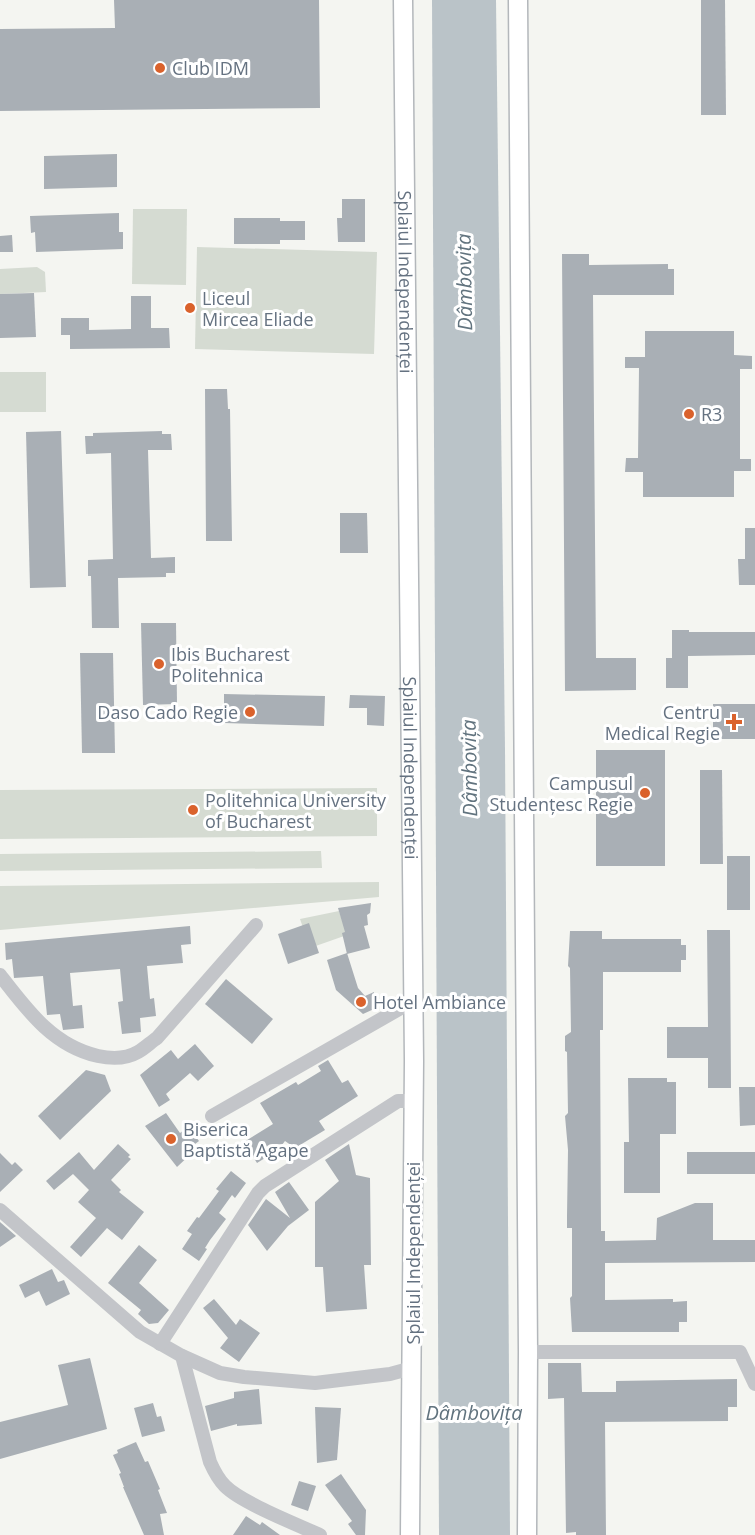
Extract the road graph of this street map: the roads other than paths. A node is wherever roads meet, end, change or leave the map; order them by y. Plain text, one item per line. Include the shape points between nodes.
1 (403, 0) edge
2 (518, 0) edge
3 (256, 925) dead end
4 (0, 975) edge
5 (413, 1001) junction
6 (414, 1101) junction
7 (212, 1116) dead end
8 (0, 1210) edge
9 (160, 1344) junction
10 (528, 1352) junction
11 (182, 1356) junction
12 (412, 1368) junction
13 (755, 1384) edge
14 (320, 1535) edge
15 (410, 1535) edge
16 (527, 1535) edge

1 - 5 main road, Splaiul Independenței
2 - 10 main road
3 - 4 street via 157,1038 138,1052 118,1058 81,1052 65,1044 34,1017
5 - 6 main road, Splaiul Independenței
5 - 7 street
6 - 9 street via 398,1101 265,1186
6 - 12 main road, Splaiul Independenței
8 - 9 street via 140,1332
9 - 11 street
10 - 13 street via 740,1352
10 - 16 main road
11 - 12 street via 220,1373 295,1383 336,1381
11 - 14 street via 217,1477 244,1499
12 - 15 main road, Splaiul Independenței

